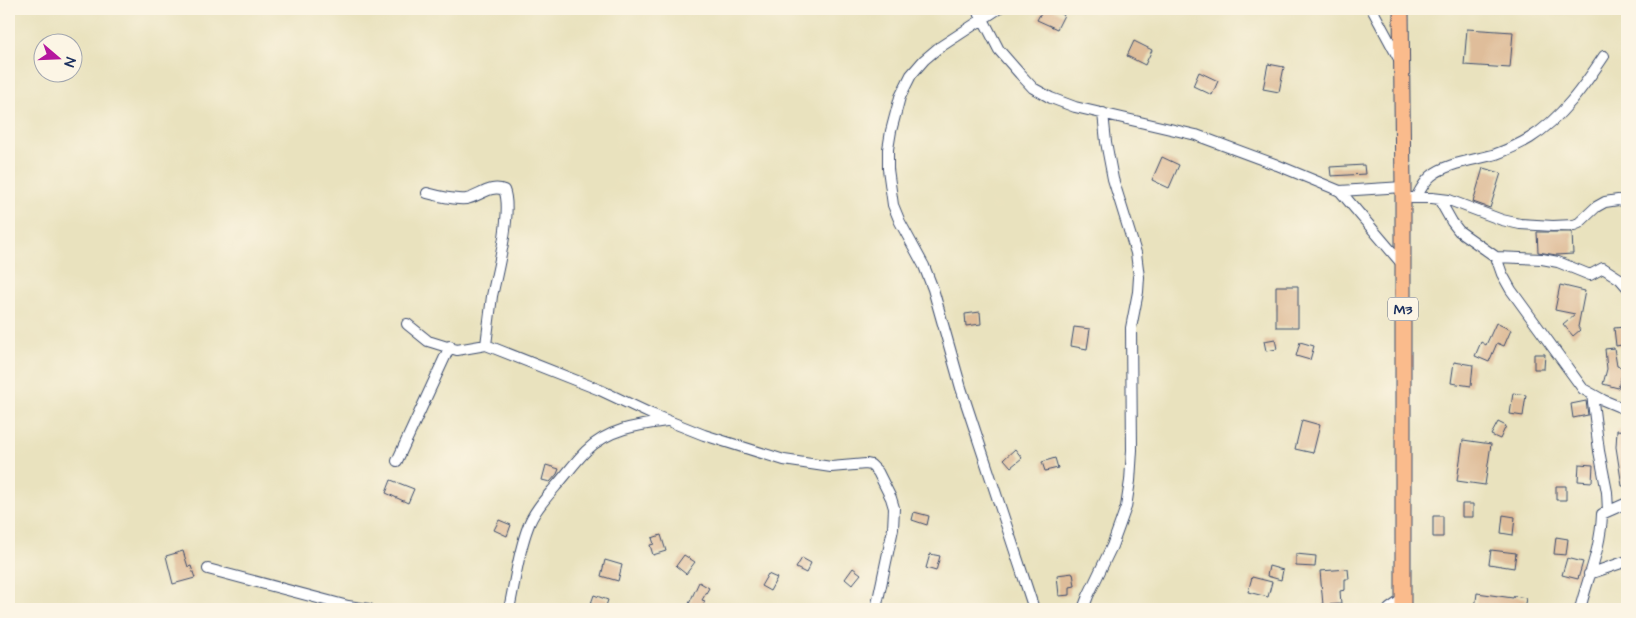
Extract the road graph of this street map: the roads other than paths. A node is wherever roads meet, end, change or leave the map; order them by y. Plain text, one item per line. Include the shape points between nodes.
1 (976, 9) edge
2 (998, 9) edge
3 (1372, 9) edge
4 (1401, 9) edge
5 (983, 20) junction
6 (1604, 56) dead end
7 (1401, 62) junction
8 (1103, 113) junction
9 (1340, 191) junction
10 (427, 193) dead end
11 (1407, 195) junction
12 (1439, 199) junction
13 (1627, 202) edge
14 (1496, 257) junction
15 (1402, 264) junction
16 (1627, 287) edge
17 (407, 324) dead end
18 (450, 346) junction
19 (486, 346) junction
20 (1592, 394) junction
21 (1627, 410) edge
22 (669, 421) junction
23 (397, 461) dead end
24 (1627, 503) edge
25 (1608, 511) junction
26 (1627, 561) edge
27 (208, 569) dead end
28 (1589, 574) junction
29 (1403, 604) edge
30 (348, 608) edge
31 (369, 609) edge
32 (509, 609) edge
33 (876, 609) edge
34 (1034, 609) edge
35 (1083, 609) edge
36 (1389, 609) edge
37 (1580, 609) edge

1 - 5 street
2 - 5 street
3 - 7 street
4 - 7 main road, M3
5 - 8 street via 999,50 1033,88 1075,107
5 - 34 street via 937,49 911,75 900,96 891,131 888,170 893,205 933,289 961,388
6 - 11 street via 1570,102 1531,137 1497,154 1435,173
7 - 11 main road, M3
8 - 9 street via 1196,134
8 - 35 street via 1113,179 1136,253 1138,270 1138,292 1131,328 1132,450 1126,507
9 - 11 street
9 - 15 street
10 - 19 street via 467,199 496,188 504,190 502,246
11 - 12 street
11 - 15 main road, M3
12 - 13 street via 1502,220 1553,226 1579,223 1605,202
12 - 14 street via 1459,231
14 - 16 street via 1558,262 1590,275 1603,268
14 - 20 street via 1511,290 1583,389
15 - 29 main road, M3
17 - 18 street via 428,341
18 - 19 street via 457,350
18 - 23 street
19 - 22 street via 600,390
20 - 21 street
20 - 25 street
22 - 32 street via 622,429 606,437 586,451 551,492 524,537
22 - 33 street via 784,460 831,467 866,464 875,469 894,508 893,529
24 - 25 street
25 - 28 street via 1602,514 1602,531
26 - 28 street
27 - 30 street
28 - 37 street
29 - 36 street
30 - 31 street

